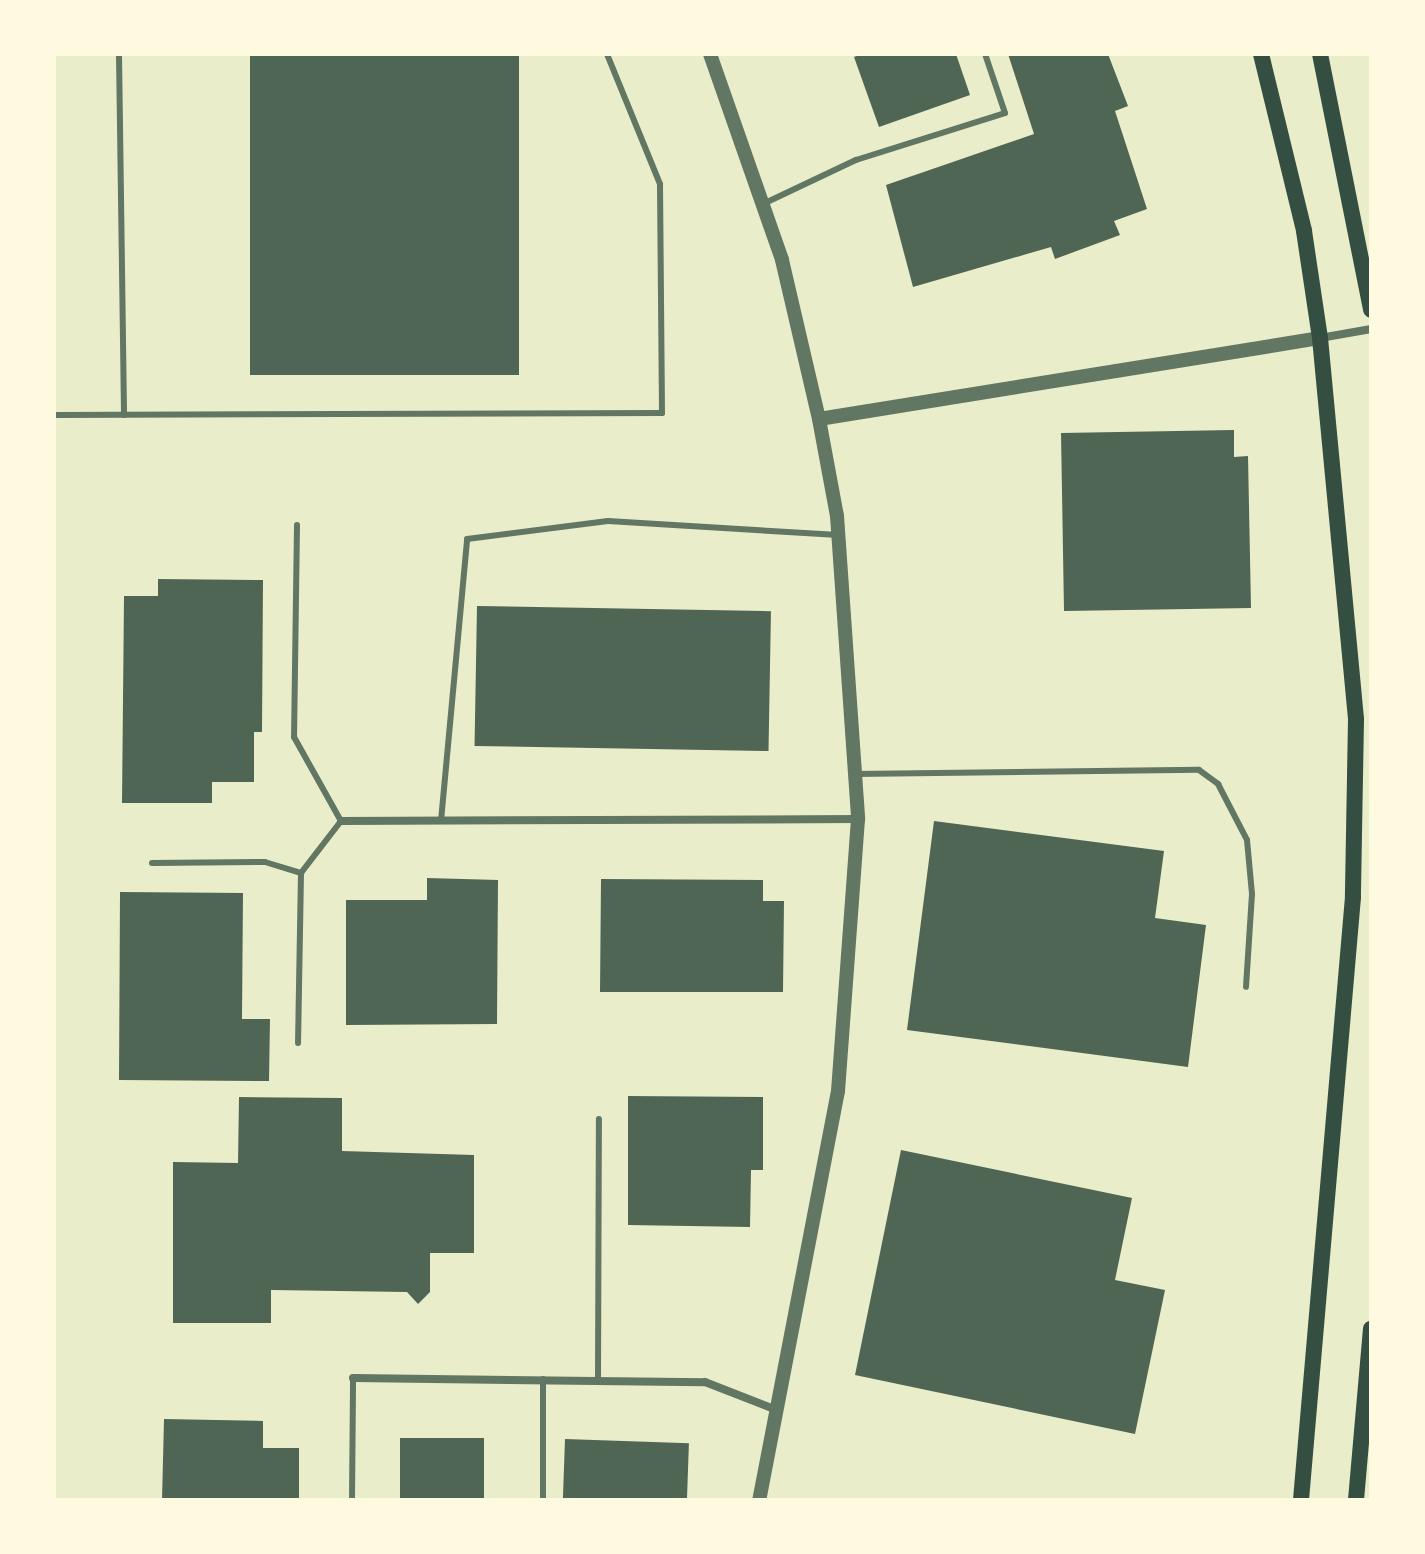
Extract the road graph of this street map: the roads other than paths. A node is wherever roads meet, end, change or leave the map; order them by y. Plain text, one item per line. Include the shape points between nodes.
1 (119, 54) edge
2 (607, 54) edge
3 (710, 54) edge
4 (985, 54) edge
5 (1261, 54) edge
6 (1320, 54) edge
7 (765, 203) junction
8 (1371, 310) edge
9 (1371, 329) edge
10 (1320, 338) junction
11 (54, 415) edge
12 (124, 415) junction
13 (819, 419) junction
14 (297, 525) dead end
15 (839, 535) junction
16 (855, 774) junction
17 (858, 819) junction
18 (341, 821) junction
19 (441, 821) junction
20 (152, 863) dead end
21 (301, 873) junction
22 (1246, 987) dead end
23 (298, 1043) dead end
24 (599, 1119) dead end
25 (1371, 1329) edge
26 (353, 1378) joint
27 (543, 1379) junction
28 (598, 1380) junction
29 (777, 1410) junction
30 (352, 1500) edge
31 (543, 1500) edge
32 (759, 1500) edge
33 (1301, 1500) edge
34 (1356, 1500) edge

1 - 12 lane
2 - 12 lane via 660,184 662,413
3 - 7 street
4 - 7 lane via 1005,113 856,160
5 - 10 main road via 1304,231
6 - 8 main road
7 - 13 street
9 - 10 street
10 - 13 street
10 - 33 main road via 1344,538 1356,733 1353,897
11 - 12 lane
13 - 15 street
14 - 18 lane via 294,737
15 - 16 street
15 - 19 lane via 608,521 467,539
16 - 17 street
16 - 22 lane via 1199,770 1218,784 1247,840 1252,894
17 - 19 street
17 - 29 street via 838,1091
18 - 19 street
18 - 21 lane
20 - 21 lane via 265,862
21 - 23 lane
24 - 28 lane
25 - 34 main road
26 - 27 street
26 - 30 lane
27 - 28 street
27 - 31 lane
28 - 29 street via 705,1382
29 - 32 street

